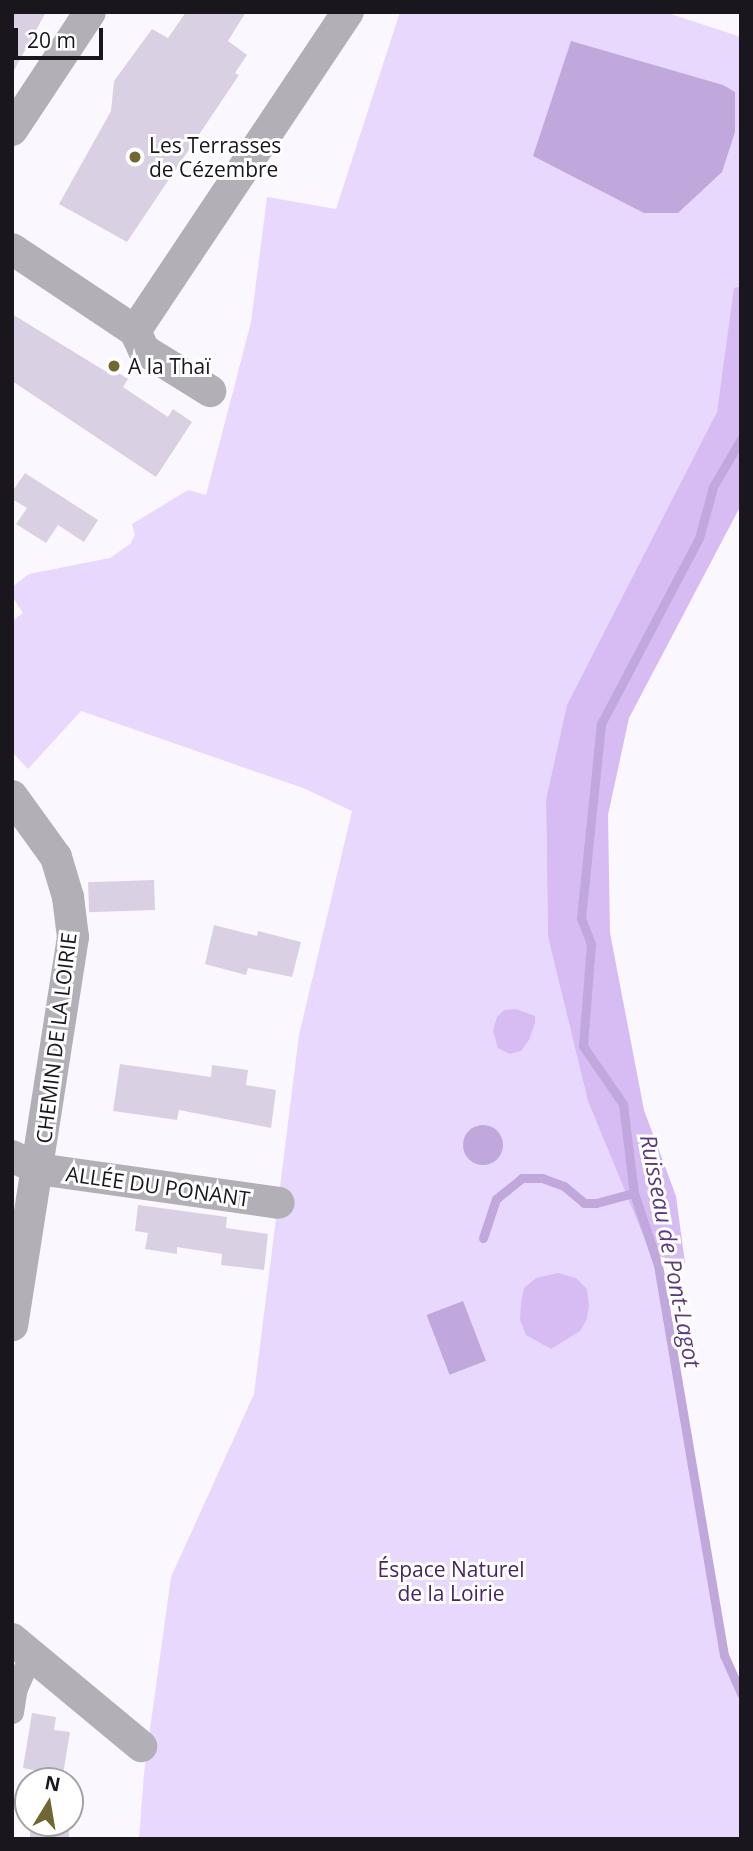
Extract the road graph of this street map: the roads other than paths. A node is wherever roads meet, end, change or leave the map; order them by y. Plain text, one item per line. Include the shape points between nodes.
1 (90, 12) edge
2 (348, 12) edge
3 (12, 130) edge
4 (12, 249) edge
5 (135, 331) junction
6 (210, 391) dead end
7 (12, 796) edge
8 (25, 1163) edge
9 (279, 1203) dead end
10 (12, 1325) edge
11 (22, 1647) edge
12 (12, 1712) edge
13 (141, 1746) dead end

1 - 3 street
2 - 5 street
4 - 5 street
5 - 6 street via 144,350
7 - 8 street, CHEMIN DE LA LOIRIE via 56,857 73,937
8 - 9 street, ALLÉE DU PONANT
8 - 10 street, CHEMIN DE LA LOIRIE
11 - 12 street
11 - 13 street

